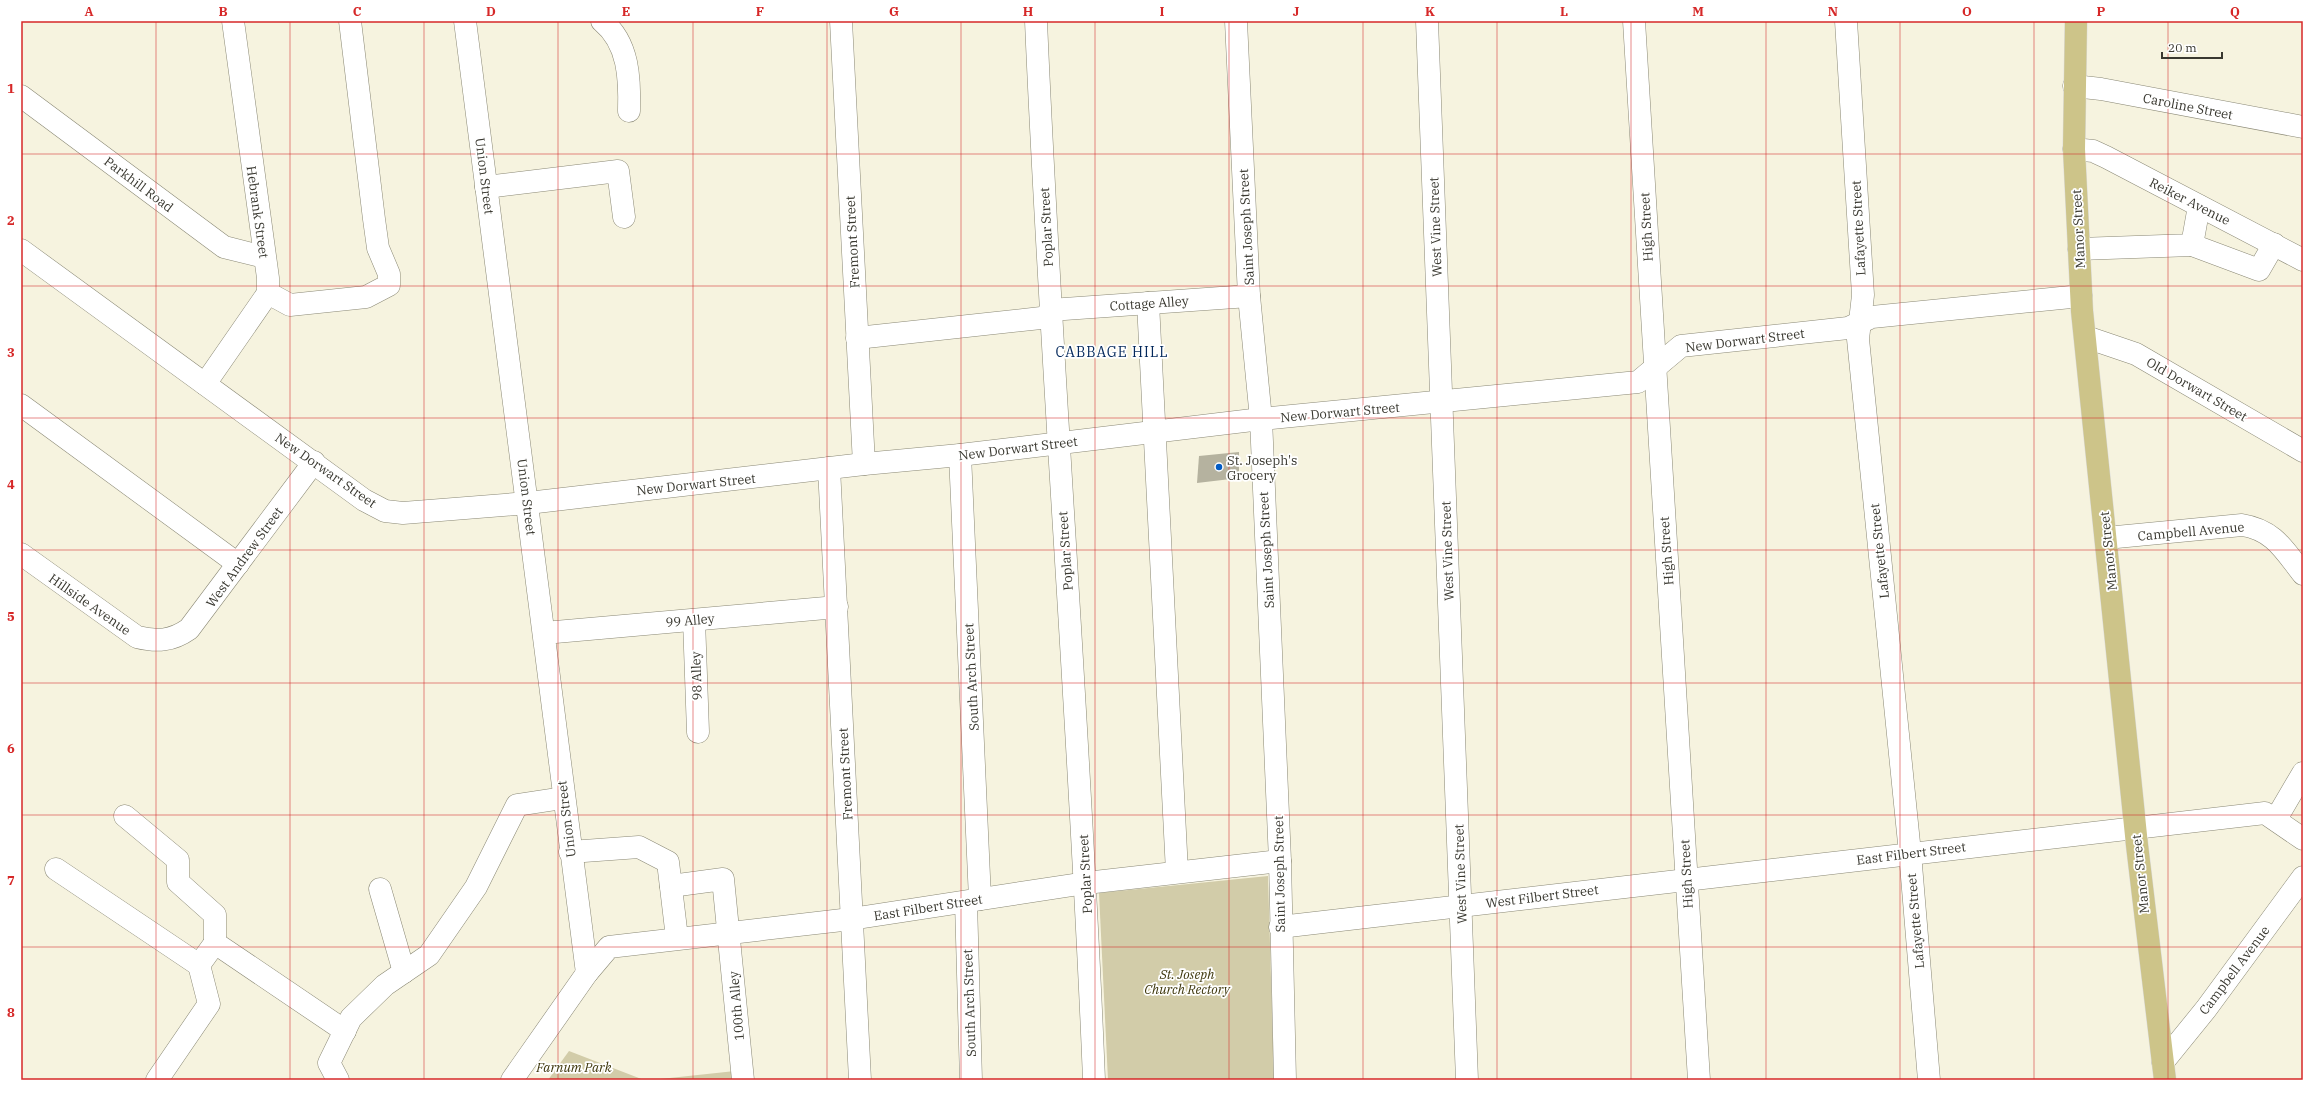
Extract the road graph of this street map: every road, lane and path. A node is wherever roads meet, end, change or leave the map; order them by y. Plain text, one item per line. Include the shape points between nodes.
1 (233, 21) edge
2 (350, 21) edge
3 (465, 21) edge
4 (602, 21) edge
5 (841, 21) edge
6 (1036, 21) edge
7 (1236, 21) edge
8 (1427, 21) edge
9 (1634, 21) edge
10 (1846, 21) edge
11 (2076, 21) edge
12 (2074, 86) junction
13 (21, 96) edge
14 (629, 111) dead end
15 (2303, 127) edge
16 (2074, 149) junction
17 (486, 187) junction
18 (2199, 206) junction
19 (624, 218) dead end
20 (2274, 244) junction
21 (2192, 245) junction
22 (2079, 249) junction
23 (21, 250) edge
24 (264, 257) junction
25 (2303, 260) edge
26 (268, 293) junction
27 (1249, 296) junction
28 (2081, 296) junction
29 (1148, 303) junction
30 (1050, 314) junction
31 (1860, 323) junction
32 (2086, 337) junction
33 (857, 338) junction
34 (1654, 368) junction
35 (205, 384) junction
36 (1442, 402) junction
37 (21, 405) edge
38 (1260, 419) junction
39 (1155, 432) junction
40 (1058, 443) junction
41 (2303, 451) edge
42 (960, 455) junction
43 (314, 462) junction
44 (864, 464) junction
45 (829, 468) junction
46 (528, 503) junction
47 (2106, 538) junction
48 (21, 554) edge
49 (238, 564) junction
50 (2303, 574) edge
51 (837, 607) junction
52 (694, 620) junction
53 (544, 633) junction
54 (165, 640) joint
55 (698, 732) dead end
56 (2303, 773) edge
57 (563, 798) junction
58 (125, 816) dead end
59 (2276, 819) junction
60 (2135, 828) junction
61 (2303, 839) edge
62 (570, 852) junction
63 (1910, 853) junction
64 (1280, 861) junction
65 (56, 869) dead end
66 (1177, 872) junction
67 (2303, 877) edge
68 (1686, 880) junction
69 (1086, 883) junction
70 (671, 886) junction
71 (380, 889) dead end
72 (973, 901) junction
73 (1461, 906) junction
74 (851, 919) junction
75 (1280, 927) junction
76 (729, 932) junction
77 (677, 938) junction
78 (214, 943) junction
79 (199, 965) junction
80 (404, 972) junction
81 (587, 973) junction
82 (345, 1031) junction
83 (2164, 1071) edge
84 (157, 1080) edge
85 (338, 1080) edge
86 (512, 1080) edge
87 (743, 1080) edge
88 (860, 1080) edge
89 (971, 1080) edge
90 (1094, 1080) edge
91 (1286, 1080) edge
92 (1467, 1080) edge
93 (1699, 1080) edge
94 (1929, 1080) edge

1 - 24 street, Hebrank Street
2 - 26 street via 378,248 389,274 389,285 366,297 290,305
3 - 17 street, Union Street
4 - 14 street via 624,50 630,84
5 - 33 street, Fremont Street
6 - 30 street, Poplar Street
7 - 27 street, Saint Joseph Street
8 - 36 street, West Vine Street
9 - 34 street, High Street
10 - 31 street, Lafayette Street via 1862,295
11 - 12 main road, Manor Street
12 - 15 street, Caroline Street
12 - 16 main road, Manor Street
13 - 24 street, Parkhill Road via 224,247
16 - 18 street, Reiker Avenue via 2093,151
16 - 22 main road, Manor Street
17 - 19 street via 618,171
17 - 46 street, Union Street
18 - 20 street, Reiker Avenue
18 - 21 street
20 - 21 street via 2259,270
20 - 25 street, Reiker Avenue
21 - 22 street
22 - 28 main road, Manor Street
23 - 35 street, New Dorwart Street
24 - 26 street, Hebrank Street
26 - 35 street
27 - 29 street, Cottage Alley
27 - 38 street, Saint Joseph Street
28 - 31 street, New Dorwart Street via 1872,317
28 - 32 main road, Manor Street
29 - 30 street, Cottage Alley
29 - 39 street
30 - 33 street, Cottage Alley
30 - 40 street, Poplar Street
31 - 34 street, New Dorwart Street via 1848,328 1681,346
31 - 63 street, Lafayette Street via 1858,340
32 - 41 street, Old Dorwart Street via 2136,354
32 - 47 main road, Manor Street
33 - 44 street, Fremont Street
34 - 36 street, New Dorwart Street via 1638,382
34 - 68 street, High Street
35 - 43 street, New Dorwart Street
36 - 38 street, New Dorwart Street
36 - 73 street, West Vine Street
37 - 49 street
38 - 39 street, New Dorwart Street
38 - 64 street, Saint Joseph Street
39 - 40 street, New Dorwart Street
39 - 66 street
40 - 42 street, New Dorwart Street
40 - 69 street, Poplar Street
42 - 44 street, New Dorwart Street
42 - 72 street, South Arch Street
43 - 46 street, New Dorwart Street via 364,500 386,511 403,513
43 - 49 street, West Andrew Street
44 - 45 street, New Dorwart Street
45 - 46 street, New Dorwart Street
45 - 51 street, Fremont Street
46 - 53 street, Union Street
47 - 50 street, Campbell Avenue via 2242,525 2265,530
47 - 60 main road, Manor Street
48 - 54 street, Hillside Avenue via 137,637 153,641
49 - 54 street, West Andrew Street via 189,629 180,636
51 - 52 street, 99 Alley
51 - 74 street, Fremont Street
52 - 53 street, 99 Alley
52 - 55 street, 98 Alley
53 - 57 street, Union Street
56 - 59 street
57 - 62 street, Union Street
57 - 80 street via 517,805 476,887 429,955
58 - 78 street via 178,860 178,882 215,915
59 - 60 street via 2265,813
59 - 61 street
60 - 63 street, East Filbert Street
60 - 83 main road, Manor Street
62 - 70 street via 639,847 668,862
62 - 81 street, Union Street
63 - 68 street, East Filbert Street
63 - 94 street, Lafayette Street
64 - 66 street, East Filbert Street
64 - 75 street, Saint Joseph Street
65 - 79 street
66 - 69 street, East Filbert Street
67 - 83 street, Campbell Avenue
68 - 73 street, West Filbert Street
68 - 93 street, High Street
69 - 72 street, East Filbert Street
69 - 90 street, Poplar Street
70 - 76 street, 100th Alley via 723,879
70 - 77 street
71 - 80 street
72 - 74 street, East Filbert Street
72 - 89 street, South Arch Street
73 - 75 street, West Filbert Street
73 - 92 street, West Vine Street
74 - 76 street, East Filbert Street
74 - 88 street, Fremont Street
75 - 91 street, Saint Joseph Street
76 - 77 street, East Filbert Street
76 - 87 street, 100th Alley
77 - 81 street, East Filbert Street via 609,947
78 - 79 street
78 - 82 street
79 - 84 street via 209,1004
80 - 82 street via 384,986 351,1018
81 - 86 street, East Filbert Street
82 - 85 street via 329,1063

